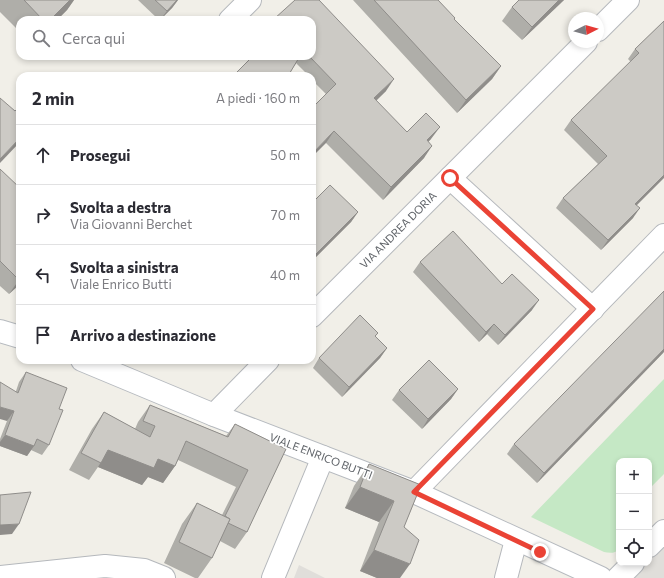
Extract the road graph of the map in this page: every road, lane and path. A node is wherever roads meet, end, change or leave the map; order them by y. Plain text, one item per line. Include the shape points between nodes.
1 (250, 0) edge
2 (628, 0) edge
3 (234, 16) edge
4 (604, 24) edge
5 (580, 48) edge
6 (450, 178) junction
7 (664, 235) edge
8 (593, 309) junction
9 (316, 312) edge
10 (0, 331) edge
11 (16, 336) edge
12 (92, 364) edge
13 (264, 364) edge
14 (214, 415) junction
15 (323, 457) junction
16 (414, 492) junction
17 (664, 531) edge
18 (516, 540) junction
19 (652, 543) edge
20 (630, 566) edge
21 (0, 577) edge
22 (164, 578) edge
23 (273, 578) edge
24 (506, 578) edge
25 (601, 578) edge
26 (618, 578) edge

1 - 3 street
2 - 4 street
5 - 6 street, VIA ANDREA DORIA
6 - 8 street
6 - 9 street, VIA ANDREA DORIA
7 - 8 street
8 - 16 street
10 - 11 street
12 - 14 street, VIALE ENRICO BUTTI
13 - 14 street
14 - 15 street, VIALE ENRICO BUTTI
15 - 16 street, VIALE ENRICO BUTTI
15 - 23 street
16 - 18 street, VIALE ENRICO BUTTI
17 - 19 street
18 - 24 street
18 - 25 street, VIALE ENRICO BUTTI
20 - 26 street
21 - 22 street via 105,566 144,570

